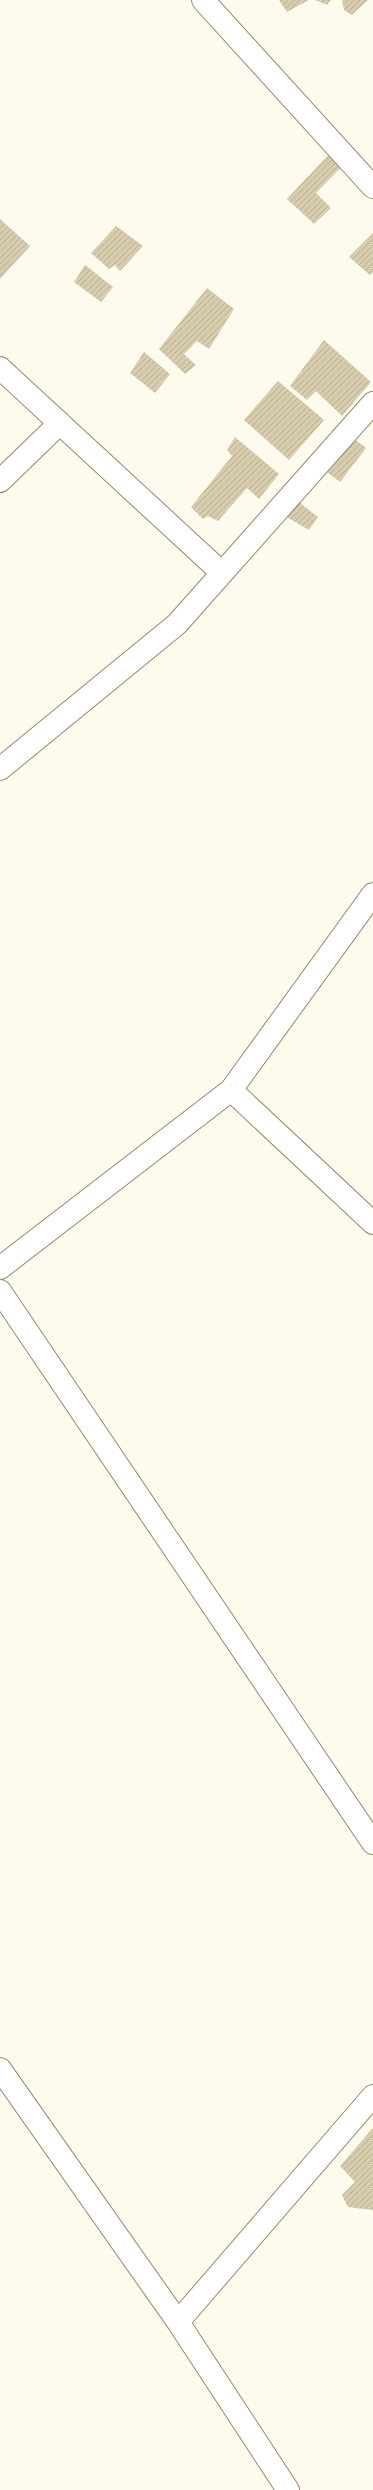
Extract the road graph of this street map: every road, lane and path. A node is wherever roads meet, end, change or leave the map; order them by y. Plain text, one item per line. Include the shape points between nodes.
1 (203, 0) edge
2 (373, 187) edge
3 (0, 368) edge
4 (373, 403) edge
5 (60, 423) junction
6 (0, 481) edge
7 (222, 573) junction
8 (0, 769) edge
9 (373, 894) edge
10 (231, 1090) junction
11 (373, 1223) edge
12 (0, 1268) edge
13 (0, 1291) edge
14 (373, 1843) edge
15 (0, 2068) edge
16 (373, 2096) edge
17 (178, 2322) junction
18 (288, 2490) edge

1 - 2 street
3 - 5 street
4 - 7 street
5 - 6 street
5 - 7 street
7 - 8 street via 177,624
9 - 10 street
10 - 11 street
10 - 12 street
13 - 14 street
15 - 17 street
16 - 17 street
17 - 18 street

